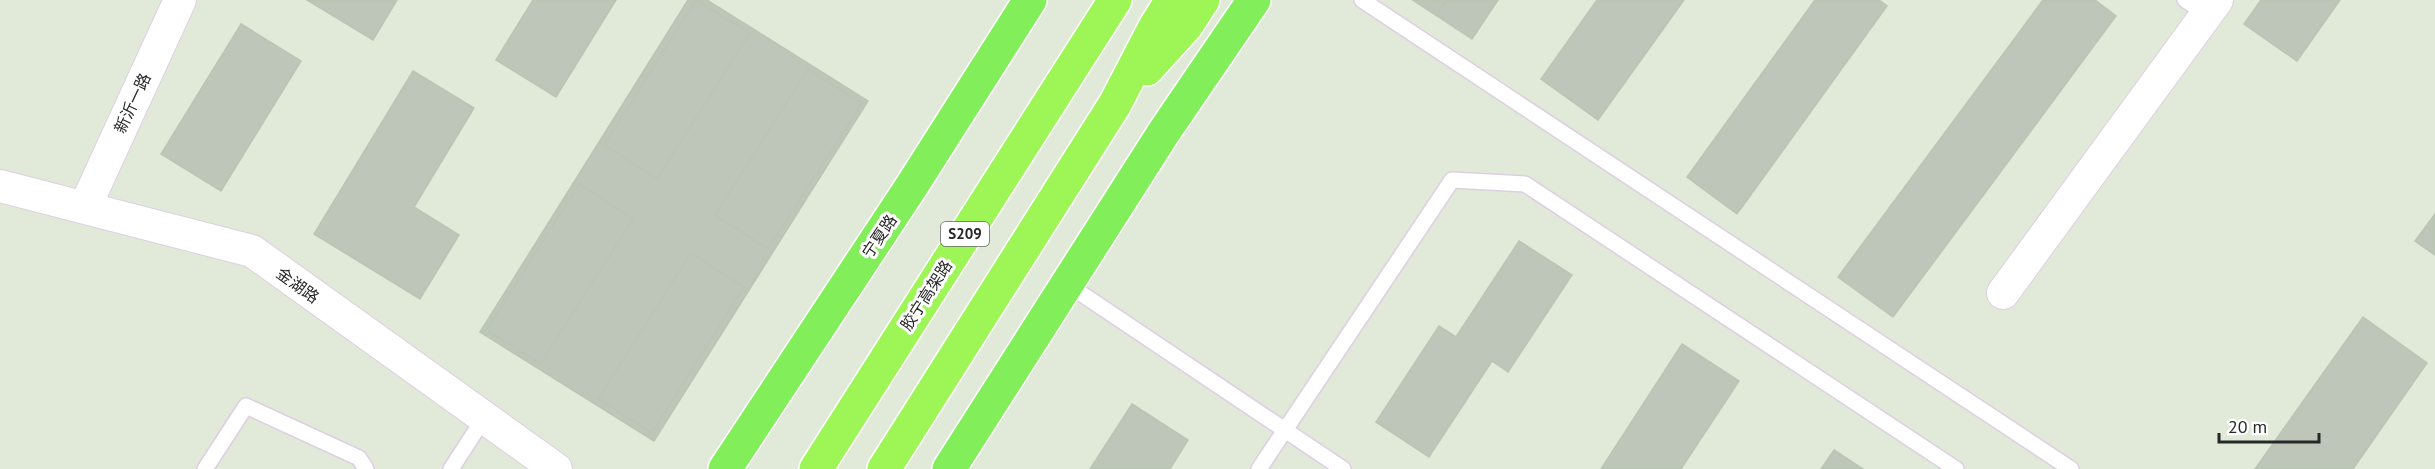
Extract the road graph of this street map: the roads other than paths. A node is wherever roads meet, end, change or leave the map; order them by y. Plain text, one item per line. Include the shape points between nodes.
1 (180, 0) edge
2 (1030, 0) edge
3 (1115, 0) edge
4 (1172, 0) edge
5 (1203, 0) edge
6 (1254, 0) edge
7 (1362, 0) edge
8 (2203, 5) edge
9 (1115, 104) junction
10 (0, 186) edge
11 (85, 207) junction
12 (1067, 284) junction
13 (2003, 293) dead end
14 (484, 418) junction
15 (1284, 432) junction
16 (205, 469) edge
17 (366, 469) edge
18 (451, 469) edge
19 (556, 469) edge
20 (724, 469) edge
21 (816, 469) edge
22 (884, 469) edge
23 (949, 469) edge
24 (1259, 469) edge
25 (1343, 469) edge
26 (1956, 469) edge
27 (2071, 469) edge

1 - 11 street, 新沂一路
2 - 20 main road, 宁夏路
3 - 21 highway, 胶宁高架路 / S209
4 - 9 highway
5 - 9 highway via 1186,26
6 - 12 main road
7 - 27 lane
8 - 13 street
9 - 22 highway
10 - 11 street, 金湖路
11 - 14 street, 金湖路 via 252,252
12 - 15 lane
12 - 23 main road
14 - 18 lane
14 - 19 street, 金湖路
15 - 24 lane
15 - 25 lane
15 - 26 lane via 1452,180 1525,184
16 - 17 lane via 246,406 359,458

